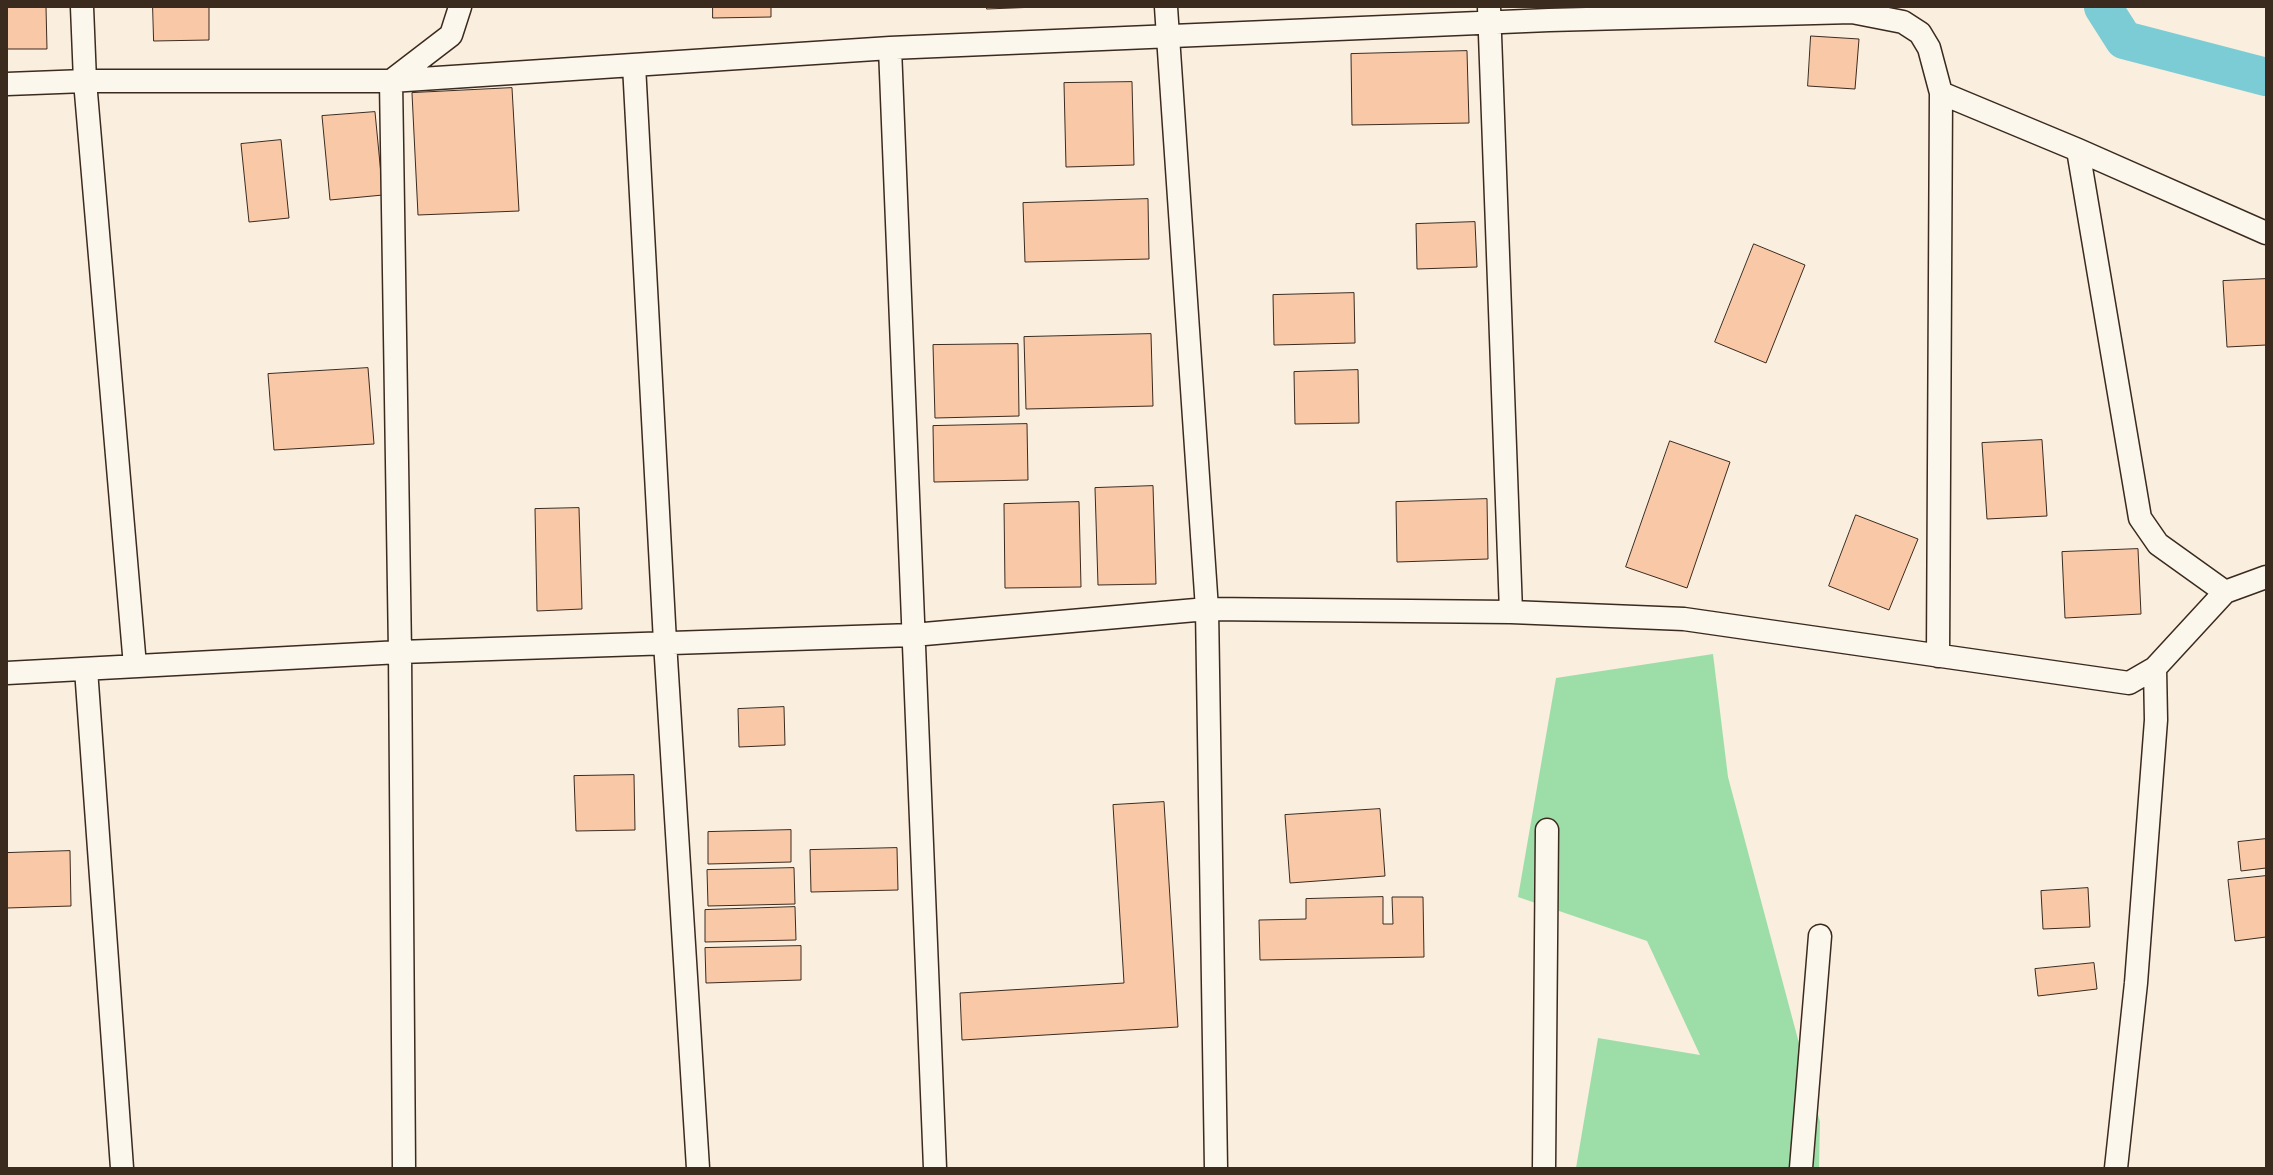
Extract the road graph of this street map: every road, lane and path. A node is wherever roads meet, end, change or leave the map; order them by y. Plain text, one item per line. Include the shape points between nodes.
1 (82, 7) edge
2 (460, 7) edge
3 (1166, 7) edge
4 (1489, 15) edge
5 (1167, 36) junction
6 (890, 48) junction
7 (634, 65) junction
8 (85, 81) junction
9 (391, 81) junction
10 (7, 84) edge
11 (1941, 92) junction
12 (2078, 150) junction
13 (2266, 233) edge
14 (2266, 577) edge
15 (2225, 592) junction
16 (1207, 609) junction
17 (1511, 612) junction
18 (913, 635) junction
19 (665, 642) junction
20 (400, 652) junction
21 (1938, 656) junction
22 (135, 666) junction
23 (2155, 668) junction
24 (86, 669) junction
25 (7, 673) edge
26 (1547, 830) dead end
27 (1820, 936) dead end
28 (122, 1168) edge
29 (404, 1168) edge
30 (698, 1168) edge
31 (935, 1168) edge
32 (1216, 1168) edge
33 (1544, 1168) edge
34 (1801, 1168) edge
35 (2116, 1168) edge

1 - 8 street
2 - 9 street via 451,35
3 - 5 street
4 - 5 street
4 - 11 street via 1852,12 1903,22 1920,33 1929,48
4 - 17 street
5 - 6 street
5 - 16 street
6 - 7 street
6 - 18 street
7 - 9 street
7 - 19 street
8 - 9 street
8 - 10 street
8 - 22 street
9 - 20 street
11 - 12 street
11 - 21 street
12 - 13 street
12 - 15 street via 2140,518 2158,544
14 - 15 street
15 - 23 street
16 - 17 street
16 - 18 street
16 - 32 street
17 - 21 street via 1684,619
18 - 19 street
18 - 31 street
19 - 20 street
19 - 30 street
20 - 22 street
20 - 29 street
21 - 23 street via 2129,683
22 - 24 street
23 - 35 street via 2156,720 2136,983
24 - 25 street
24 - 28 street
26 - 33 street
27 - 34 street

